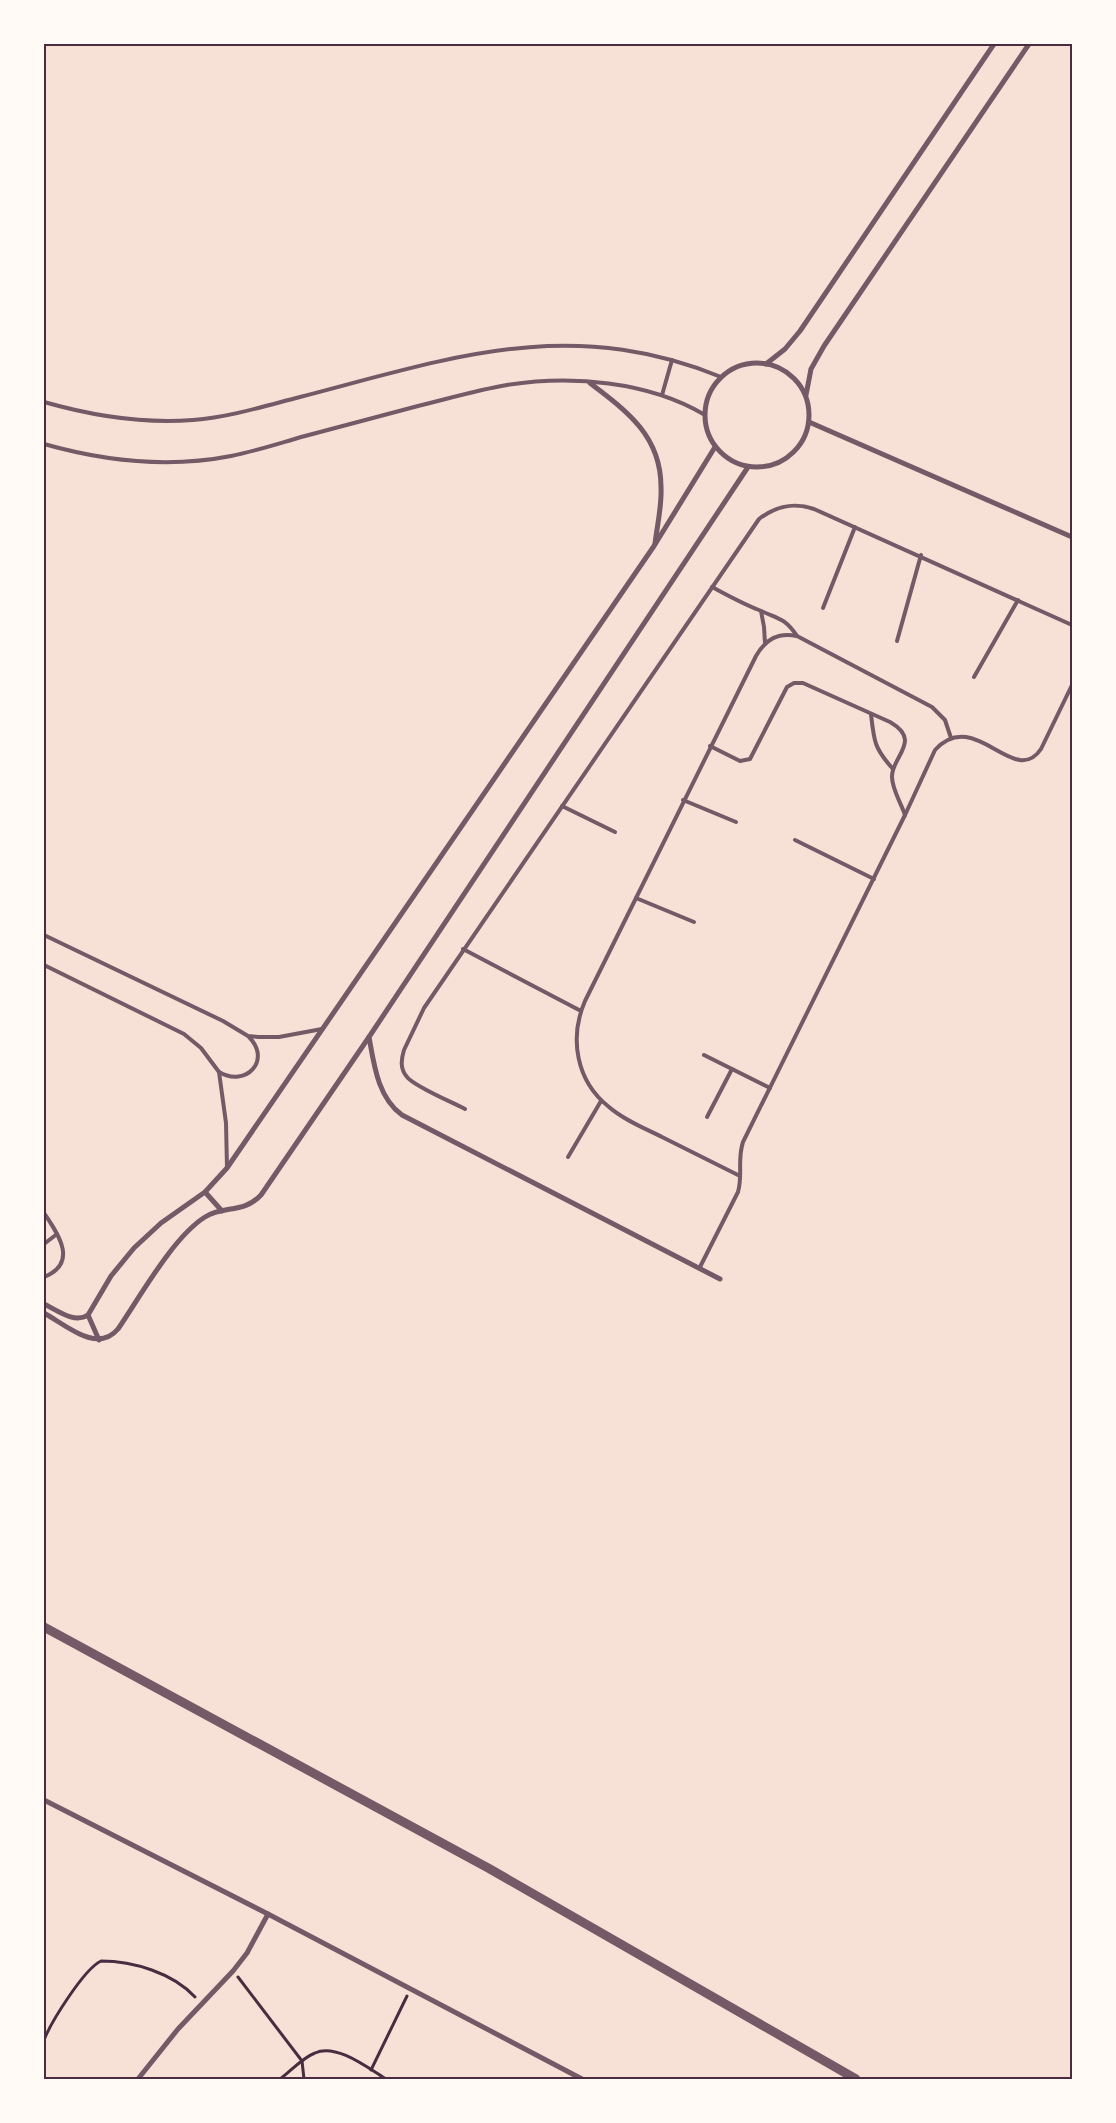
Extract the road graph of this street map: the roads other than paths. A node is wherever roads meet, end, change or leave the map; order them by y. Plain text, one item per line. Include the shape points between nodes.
1 (994, 44) edge
2 (1029, 44) edge
3 (672, 360) junction
4 (766, 364) junction
5 (721, 377) junction
6 (590, 383) junction
7 (662, 394) junction
8 (806, 395) junction
9 (44, 402) edge
10 (705, 415) junction
11 (809, 422) junction
12 (44, 444) edge
13 (715, 446) junction
14 (748, 466) junction
15 (855, 526) junction
16 (1072, 537) edge
17 (654, 546) junction
18 (921, 555) junction
19 (712, 587) junction
20 (1018, 600) junction
21 (823, 608) dead end
22 (760, 611) junction
23 (1072, 625) edge
24 (797, 636) junction
25 (897, 641) dead end
26 (765, 643) junction
27 (974, 678) dead end
28 (1072, 685) edge
29 (871, 714) junction
30 (951, 738) junction
31 (710, 746) junction
32 (893, 769) junction
33 (684, 800) junction
34 (562, 806) junction
35 (905, 815) junction
36 (736, 822) dead end
37 (615, 832) dead end
38 (795, 840) dead end
39 (874, 879) junction
40 (636, 898) junction
41 (694, 922) dead end
42 (44, 936) edge
43 (463, 949) junction
44 (44, 965) edge
45 (581, 1011) junction
46 (322, 1030) junction
47 (248, 1036) junction
48 (369, 1037) junction
49 (704, 1055) dead end
50 (732, 1069) junction
51 (218, 1072) junction
52 (770, 1088) junction
53 (601, 1100) junction
54 (466, 1109) dead end
55 (707, 1117) dead end
56 (568, 1157) dead end
57 (227, 1168) junction
58 (740, 1176) junction
59 (205, 1192) junction
60 (222, 1211) junction
61 (44, 1213) edge
62 (57, 1234) junction
63 (44, 1243) edge
64 (700, 1267) junction
65 (44, 1277) edge
66 (720, 1278) dead end
67 (44, 1304) edge
68 (44, 1313) edge
69 (88, 1315) junction
70 (99, 1340) junction
71 (44, 1627) edge
72 (44, 1800) edge
73 (268, 1914) junction
74 (138, 2079) edge
75 (582, 2079) edge
76 (856, 2079) edge

1 - 4 street via 800,331
2 - 8 street via 820,352 811,369
3 - 5 lane
3 - 7 lane
3 - 9 lane via 597,347 521,347 459,357 256,409 195,420 125,419
4 - 5 street via 738,367
4 - 8 street via 790,374
5 - 10 street via 709,395
6 - 7 lane
6 - 12 lane via 548,381 497,387 240,454 202,460 110,458
6 - 17 street via 630,415 656,455 661,486
7 - 10 lane
8 - 11 street
10 - 13 street
11 - 14 street via 803,442 789,457 776,464
11 - 16 street
13 - 14 street via 733,462
13 - 17 street
14 - 48 street
15 - 18 lane
15 - 19 lane via 806,506 778,507 759,519
15 - 21 lane
17 - 46 street
18 - 20 lane
18 - 25 lane
19 - 22 lane
19 - 34 lane
20 - 23 lane
20 - 27 lane
22 - 24 lane via 778,617
22 - 26 lane
24 - 26 lane via 780,635
24 - 30 lane via 932,707 945,720
26 - 31 lane
28 - 30 lane via 1041,749 1029,760 1014,759 972,737
29 - 31 lane via 794,682 785,690 750,759 740,761
29 - 32 lane via 875,745
29 - 32 lane via 895,725 902,734 903,754
30 - 35 lane via 935,750
31 - 33 lane
32 - 35 lane via 892,782
33 - 36 lane
33 - 40 lane
34 - 37 lane
34 - 43 lane
35 - 39 lane
38 - 39 lane
39 - 52 lane
40 - 41 lane
40 - 45 lane
42 - 47 lane via 223,1020
43 - 45 lane
43 - 54 lane via 424,1008 404,1050 401,1064 411,1081
44 - 51 lane via 184,1034 201,1048
45 - 53 lane via 576,1032 578,1058 585,1079
46 - 47 lane via 279,1037
46 - 57 street
47 - 51 lane via 255,1042 258,1052 253,1070 236,1078
48 - 60 street via 261,1195 248,1206
48 - 64 street via 382,1090 388,1102 402,1115
49 - 50 lane
50 - 52 lane
50 - 55 lane
51 - 57 lane via 226,1123
52 - 58 lane via 743,1142 738,1160
53 - 56 lane
53 - 58 lane via 616,1113
57 - 59 street
58 - 64 lane via 738,1192
59 - 60 street
59 - 69 street via 161,1223 134,1248 111,1276
60 - 70 street via 207,1216 183,1235 118,1329 106,1339
61 - 62 lane
62 - 63 lane
62 - 65 lane via 63,1257 56,1270
64 - 66 street
67 - 69 street via 74,1318
68 - 70 street via 88,1338
69 - 70 street
71 - 76 street via 490,1869
72 - 73 street
73 - 74 street via 247,1953
73 - 75 street

